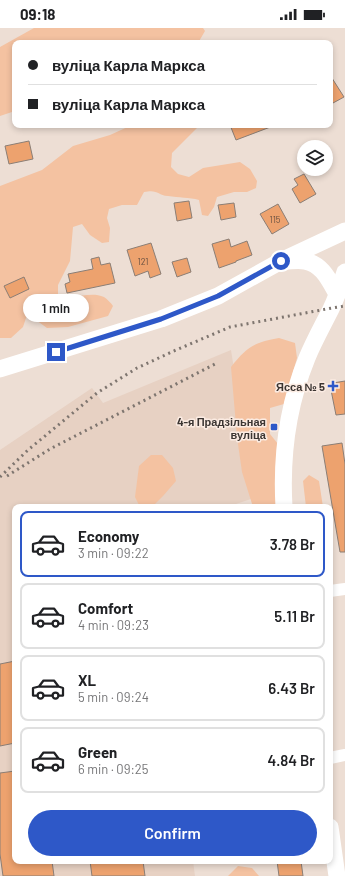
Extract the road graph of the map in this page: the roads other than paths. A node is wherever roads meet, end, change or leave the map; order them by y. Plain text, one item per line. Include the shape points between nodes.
1 (345, 231) edge
2 (281, 261) junction
3 (345, 272) edge
4 (337, 294) junction
5 (0, 370) edge
6 (284, 504) edge
7 (345, 589) edge
8 (333, 591) edge
9 (345, 755) edge
10 (333, 757) edge
11 (333, 848) edge
12 (337, 876) edge

1 - 2 main road
2 - 4 main road via 305,261 319,267
2 - 5 main road via 218,296 161,319
3 - 4 main road
4 - 6 main road via 307,358 294,396 283,463
7 - 8 street
9 - 10 street
11 - 12 main road

